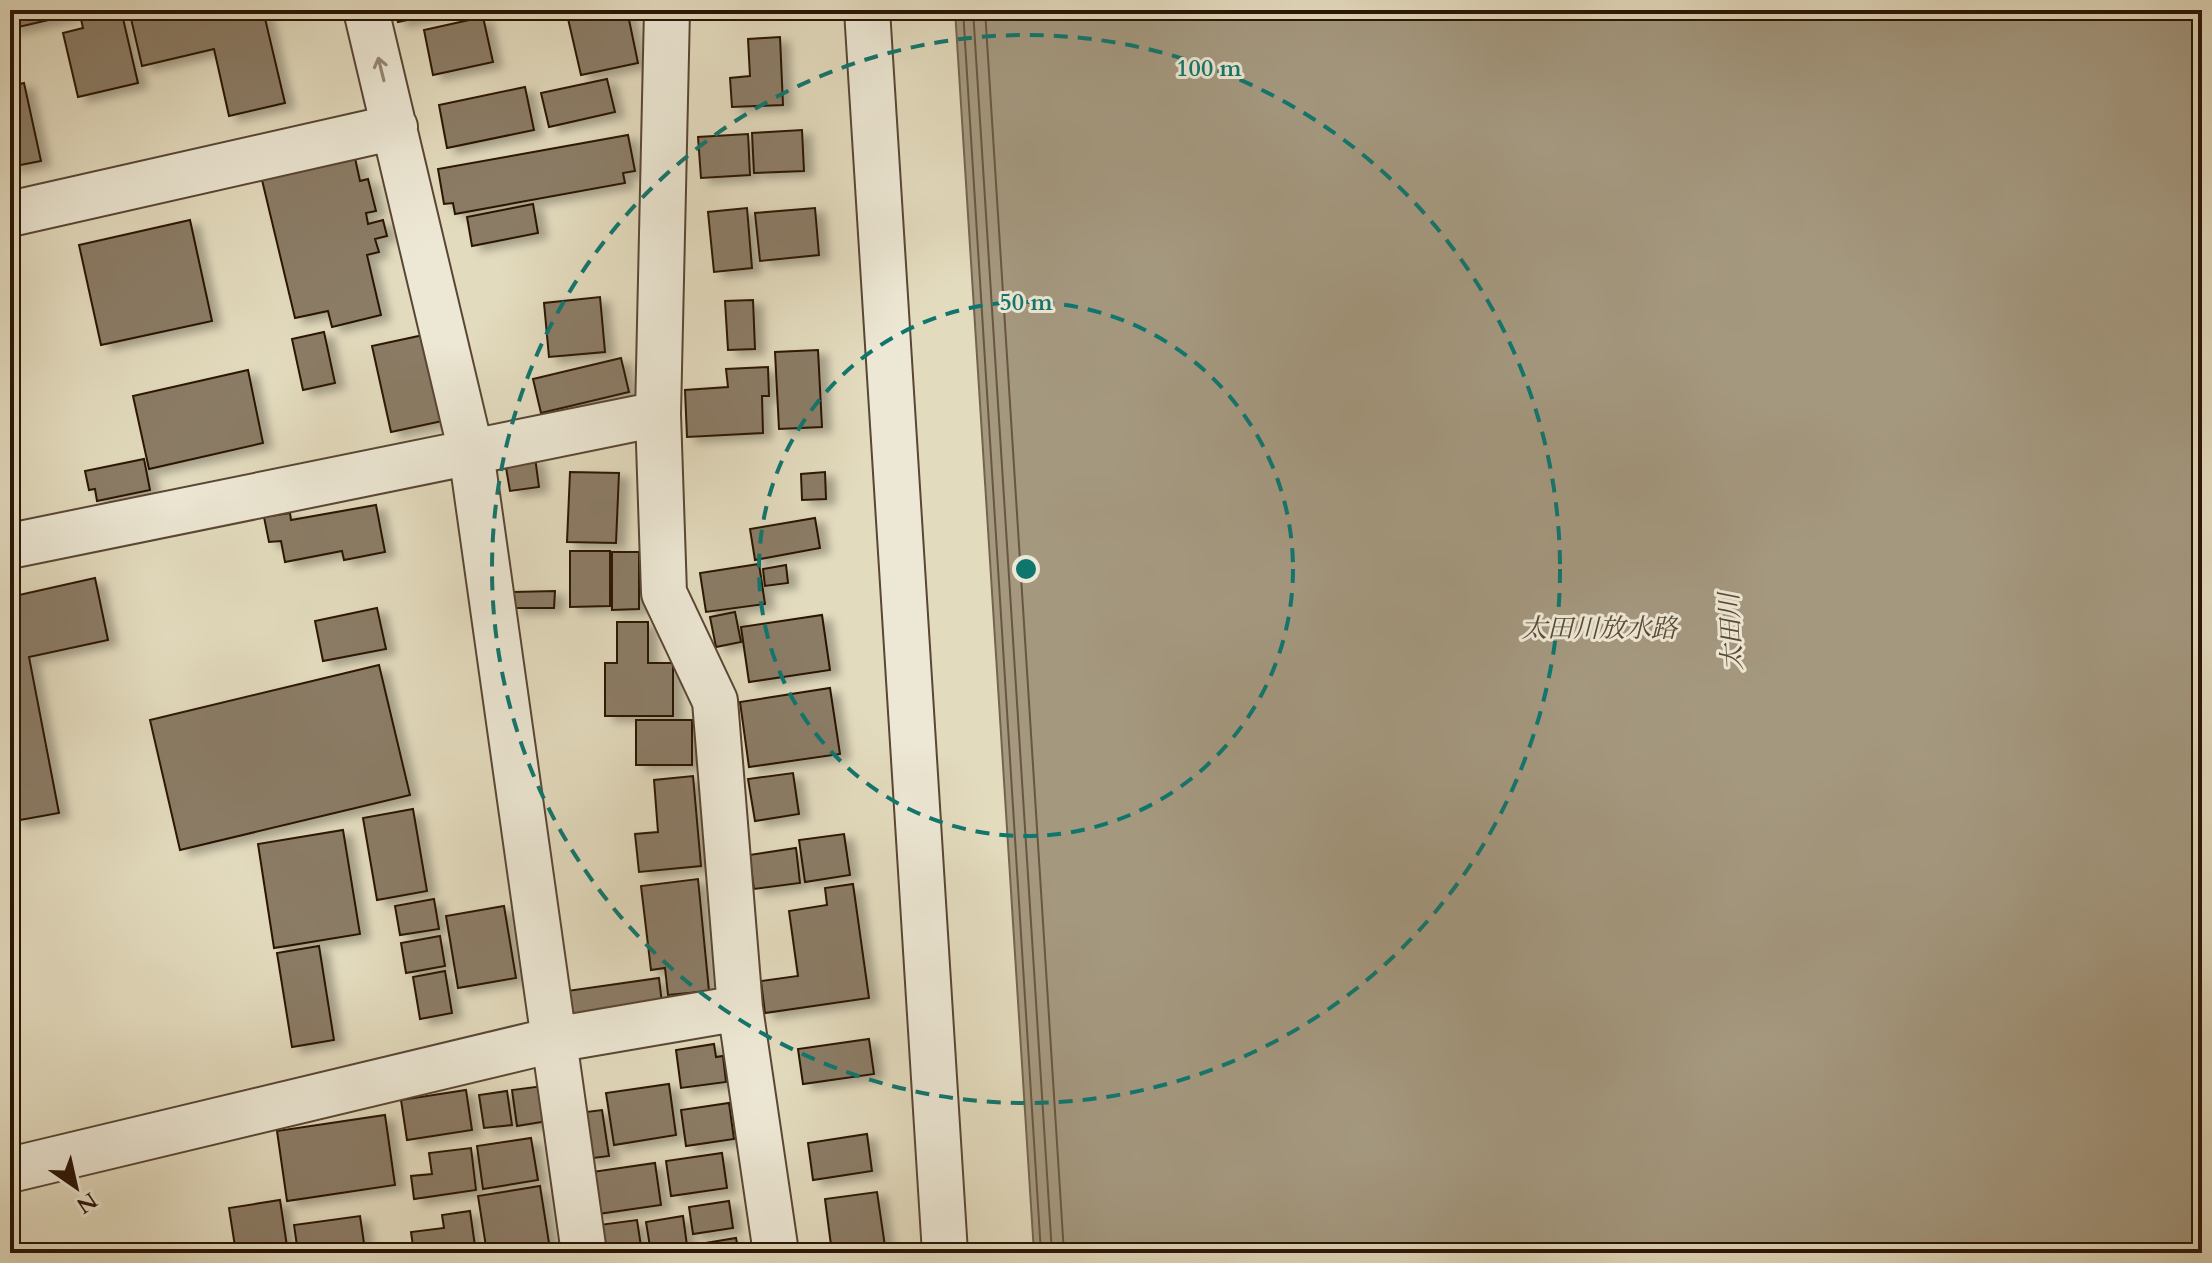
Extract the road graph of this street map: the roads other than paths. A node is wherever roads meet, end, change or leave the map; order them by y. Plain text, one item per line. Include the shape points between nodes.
1 (366, 10) edge
2 (667, 10) edge
3 (867, 10) edge
4 (395, 127) junction
5 (10, 214) edge
6 (658, 414) junction
7 (471, 452) junction
8 (10, 546) edge
9 (740, 1008) junction
10 (553, 1040) junction
11 (10, 1170) edge
12 (584, 1253) edge
13 (776, 1253) edge
14 (945, 1253) edge

4 -> 1 street
2 - 6 street
3 - 14 street
4 - 5 street
4 - 7 street
6 - 7 street
6 - 9 street via 664,593 715,701
7 - 8 street
7 - 10 street
9 - 10 street
9 - 13 street
10 - 11 street
10 - 12 street

